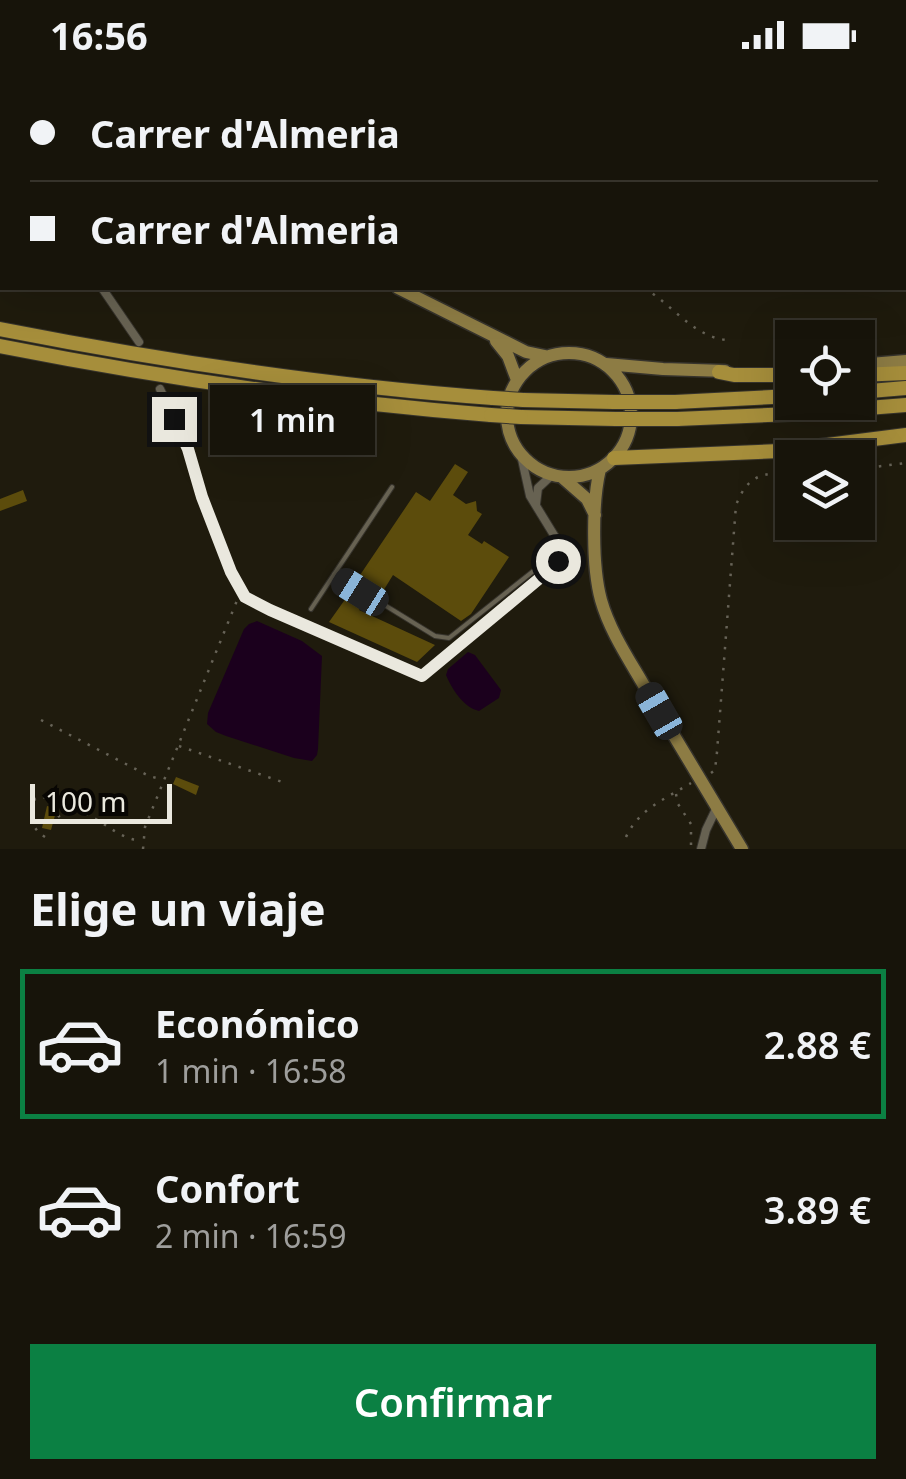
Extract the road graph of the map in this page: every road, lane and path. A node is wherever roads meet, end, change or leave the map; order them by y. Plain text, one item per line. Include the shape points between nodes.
1 (103, 290) edge
2 (402, 290) edge
3 (647, 290) edge
4 (0, 329) edge
5 (492, 335) junction
6 (727, 340) dead end
7 (139, 342) dead end
8 (0, 346) edge
9 (547, 356) junction
10 (906, 361) edge
11 (605, 364) junction
12 (875, 364) edge
13 (719, 372) joint
14 (775, 373) edge
15 (906, 373) edge
16 (875, 374) edge
17 (517, 380) junction
18 (906, 388) edge
19 (160, 389) dead end
20 (875, 391) edge
21 (775, 397) edge
22 (906, 405) edge
23 (906, 434) edge
24 (522, 456) junction
25 (614, 458) junction
26 (906, 463) edge
27 (875, 467) edge
28 (600, 469) junction
29 (775, 473) edge
30 (556, 476) junction
31 (392, 487) dead end
32 (536, 504) junction
33 (595, 515) junction
34 (558, 540) junction
35 (334, 574) junction
36 (242, 593) junction
37 (310, 609) dead end
38 (41, 720) dead end
39 (177, 746) junction
40 (700, 778) junction
41 (164, 779) junction
42 (285, 783) dead end
43 (677, 792) junction
44 (717, 807) junction
45 (75, 809) junction
46 (58, 818) dead end
47 (626, 837) dead end
48 (45, 838) dead end
49 (143, 841) junction
50 (143, 849) edge
51 (690, 849) edge
52 (702, 849) edge
53 (742, 849) edge

1 - 7 street
2 - 5 main road
3 - 6 path via 703,333
4 - 21 highway, bridge via 386,390 614,402
5 - 9 main road
5 - 17 main road
8 - 22 highway, bridge via 296,396 491,415 676,419
9 - 11 main road via 572,352
9 - 17 main road
10 - 12 main road
11 - 13 main road
11 - 25 main road via 623,384 631,409 628,435
13 - 14 highway
15 - 16 highway
17 - 24 main road via 507,423
18 - 20 highway
19 - 36 street
23 - 25 highway via 780,451
24 - 30 main road
24 - 32 street
25 - 28 main road
26 - 27 path
28 - 30 main road
28 - 33 main road
29 - 40 path via 744,486 736,505 715,770
30 - 32 street via 538,488
30 - 33 main road via 587,499
31 - 35 lane
32 - 34 street
33 - 40 main road via 605,612
34 - 35 lane via 546,561 449,638 435,636
34 - 36 street via 555,565 422,676
35 - 37 lane
36 - 39 path
38 - 41 path
39 - 41 path
39 - 42 path
40 - 43 path
40 - 44 main road
41 - 49 path
43 - 47 path via 638,817
43 - 51 path via 691,824
44 - 52 street
44 - 53 main road
45 - 46 path
45 - 48 path via 35,799 32,820
45 - 49 path
49 - 50 path

